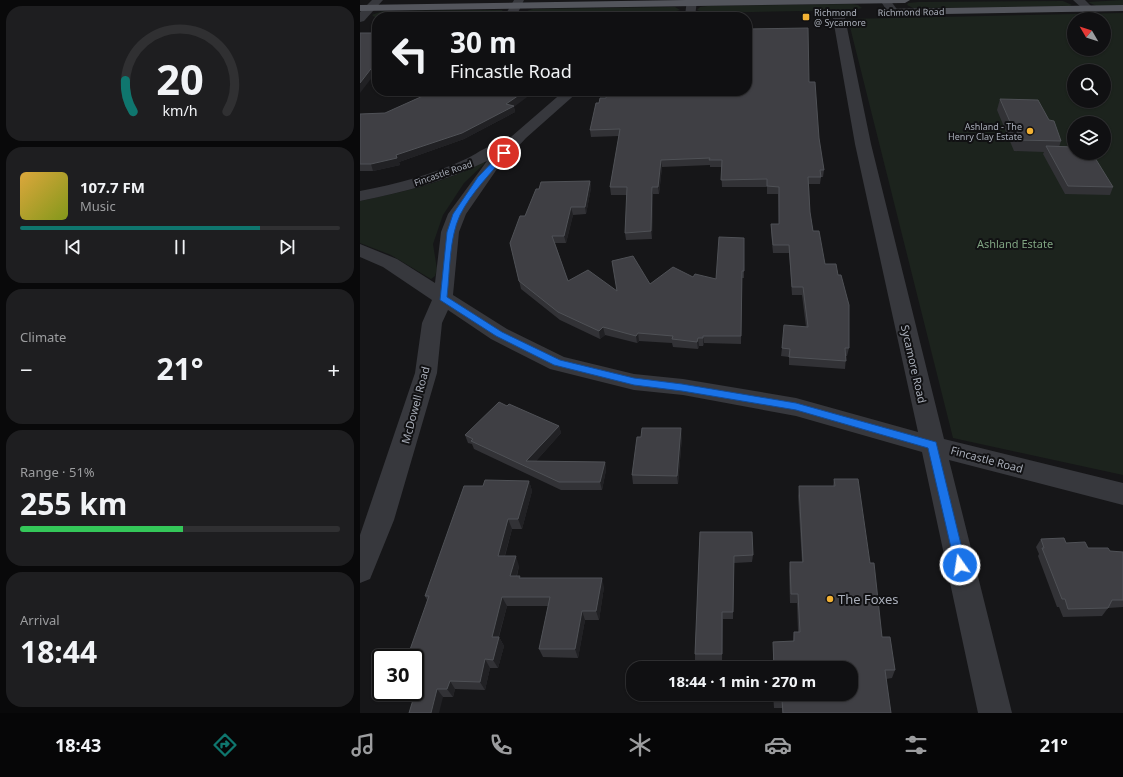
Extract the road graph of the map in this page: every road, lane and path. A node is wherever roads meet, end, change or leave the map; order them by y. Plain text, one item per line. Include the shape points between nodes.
1 (378, 0) edge
2 (886, 0) edge
3 (905, 0) edge
4 (1078, 0) edge
5 (692, 2) edge
6 (517, 3) edge
7 (365, 8) edge
8 (1088, 8) junction
9 (1123, 8) edge
10 (512, 12) edge
11 (691, 12) edge
12 (877, 12) dead end
13 (893, 12) junction
14 (839, 13) dead end
15 (360, 20) edge
16 (372, 20) edge
17 (566, 96) edge
18 (521, 135) junction
19 (360, 196) edge
20 (360, 250) edge
21 (443, 298) junction
22 (932, 445) junction
23 (1123, 494) edge
24 (360, 570) edge
25 (995, 713) edge

1 - 7 street
2 - 3 main road, Richmond Road
2 - 5 main road, Richmond Road
2 - 13 street
4 - 8 street
5 - 6 main road, Richmond Road
5 - 11 street
6 - 7 main road, Richmond Road
6 - 10 street
7 - 15 street
8 - 9 main road, Richmond Road
8 - 13 main road, Richmond Road
12 - 13 main road, Richmond Road
14 - 22 street, Sycamore Road via 863,144
15 - 16 main road
17 - 18 street, McDowell Road
18 - 19 street, Fincastle Road via 452,172 419,183
18 - 21 street, McDowell Road via 481,179 457,214 450,232
20 - 21 street, Fincastle Road via 390,263
21 - 22 street, Fincastle Road via 499,334 558,363 634,382 682,387 796,406
21 - 24 street, McDowell Road via 432,323 426,373 413,419 380,520
22 - 23 street, Fincastle Road
22 - 25 street, Sycamore Road

